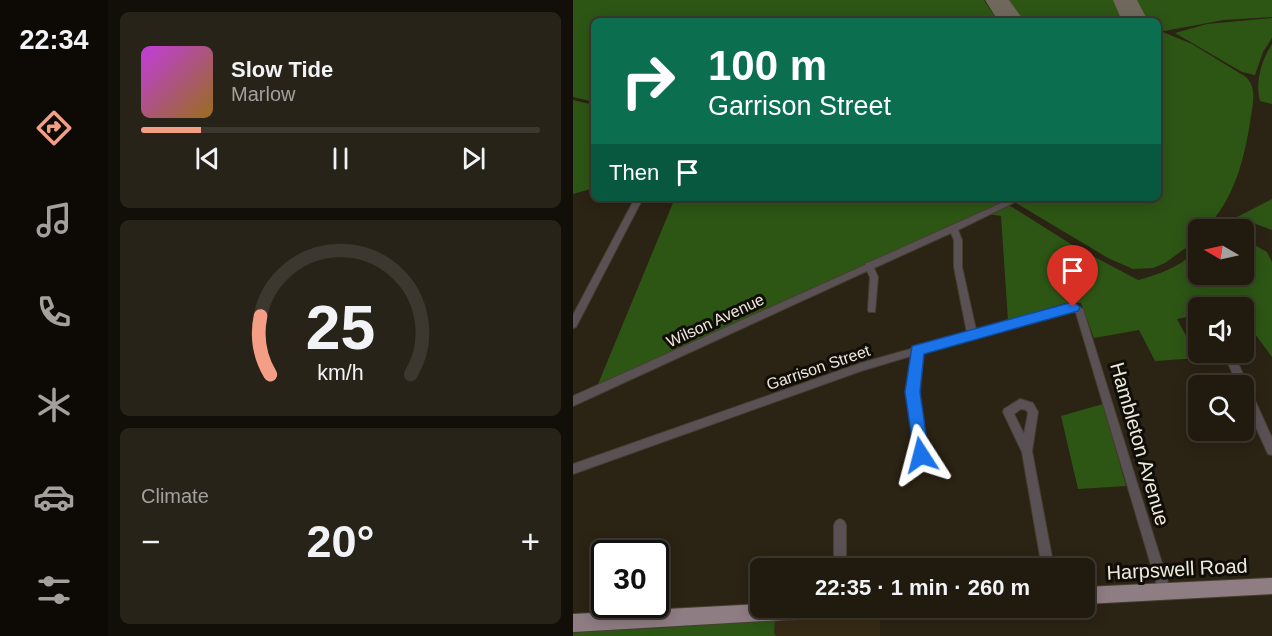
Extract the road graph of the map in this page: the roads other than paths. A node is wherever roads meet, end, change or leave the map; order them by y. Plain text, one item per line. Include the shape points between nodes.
1 (637, 201) edge
2 (1009, 203) dead end
3 (953, 228) junction
4 (869, 265) junction
5 (1076, 308) joint
6 (872, 310) dead end
7 (573, 324) edge
8 (972, 334) junction
9 (917, 350) junction
10 (573, 401) edge
11 (1254, 410) edge
12 (1272, 450) edge
13 (1027, 451) dead end
14 (921, 455) dead end
15 (573, 470) edge
16 (840, 525) dead end
17 (840, 558) edge
18 (1045, 558) edge
19 (1272, 586) edge
20 (1165, 592) junction
21 (1095, 596) edge
22 (750, 613) edge
23 (573, 623) edge

1 - 7 street
2 - 3 street, Wilson Avenue
3 - 4 street, Wilson Avenue
3 - 8 street
4 - 6 street via 874,277
4 - 10 street, Wilson Avenue
5 - 8 street, Garrison Street
5 - 20 street, Hambleton Avenue via 1095,353
8 - 9 street, Garrison Street
9 - 14 street via 912,392
9 - 15 street, Garrison Street
11 - 12 street
13 - 18 street
16 - 17 street
19 - 20 main road, Harpswell Road
20 - 21 main road, Harpswell Road
22 - 23 main road

